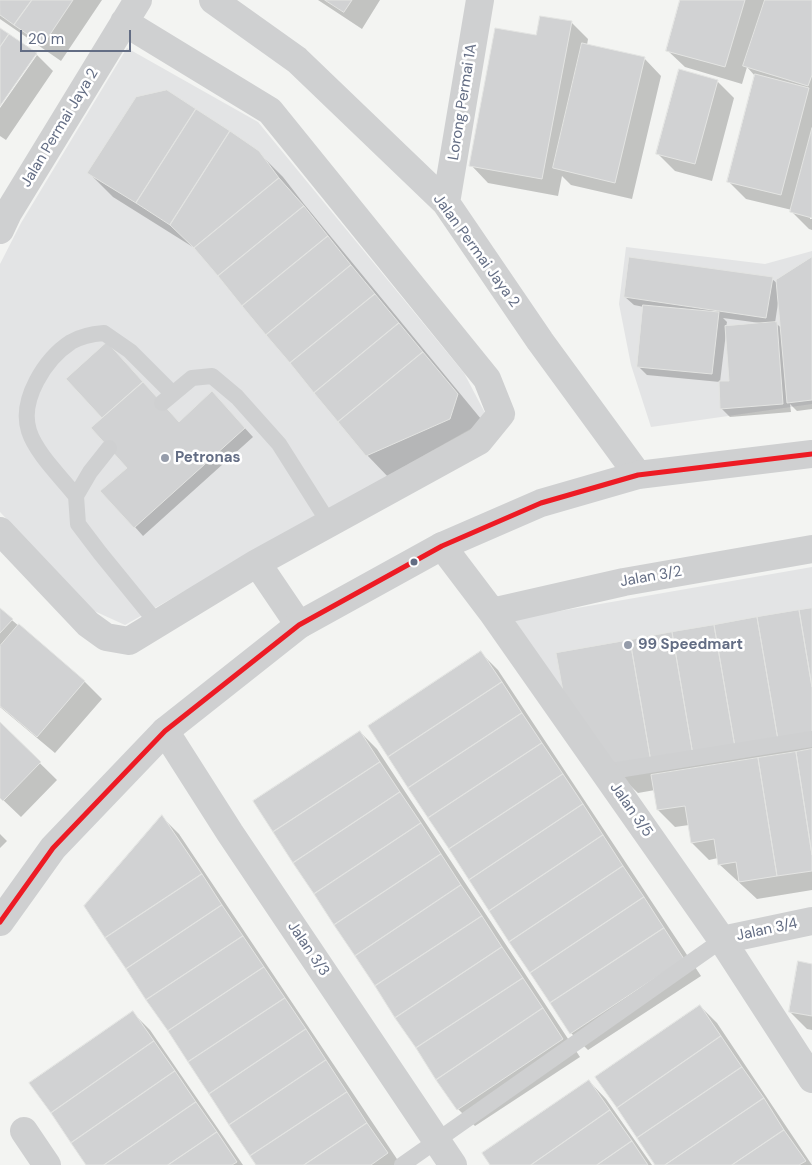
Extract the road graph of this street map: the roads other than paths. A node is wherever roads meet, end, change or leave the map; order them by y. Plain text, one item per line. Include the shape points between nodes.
1 (213, 0) edge
2 (480, 0) edge
3 (131, 11) edge
4 (446, 203) junction
5 (3, 217) edge
6 (109, 448) dead end
7 (812, 454) edge
8 (638, 475) junction
9 (76, 496) junction
10 (329, 523) junction
11 (0, 531) edge
12 (442, 546) junction
13 (812, 549) edge
14 (257, 563) junction
15 (492, 612) junction
16 (157, 623) junction
17 (299, 625) junction
18 (165, 731) junction
19 (812, 739) edge
20 (604, 772) junction
21 (812, 920) edge
22 (0, 922) edge
23 (722, 940) junction
24 (812, 1079) edge
25 (24, 1131) dead end
26 (437, 1141) junction
27 (47, 1165) edge
28 (402, 1165) edge
29 (453, 1165) edge

1 - 4 street, Jalan Permai Jaya 2 via 297,60
2 - 4 street, Lorong Permai 1A
3 - 5 street, Jalan Permai Jaya 2
3 - 10 street via 270,111 487,379 501,414 479,441
4 - 8 street, Jalan Permai Jaya 2 via 540,341
6 - 9 lane
7 - 8 street
8 - 12 street via 541,503
9 - 10 lane via 40,451 29,430 27,402 42,369 70,342 86,335 104,333 130,351 168,398 192,378 212,376 237,397 279,444
9 - 16 lane via 78,524
10 - 14 street
11 - 16 street via 88,624 106,637 129,640
12 - 15 street, Jalan 3/5
12 - 17 street
13 - 15 street, Jalan 3/2 via 624,582
14 - 16 street
14 - 17 street
15 - 20 street, Jalan 3/5
17 - 18 street
18 - 22 street via 54,848
18 - 26 street, Jalan 3/3
19 - 20 lane
20 - 23 street, Jalan 3/5
21 - 23 street, Jalan 3/4
23 - 24 street, Jalan 3/5
23 - 26 lane
25 - 27 street
26 - 28 lane
26 - 29 street, Jalan 3/3

